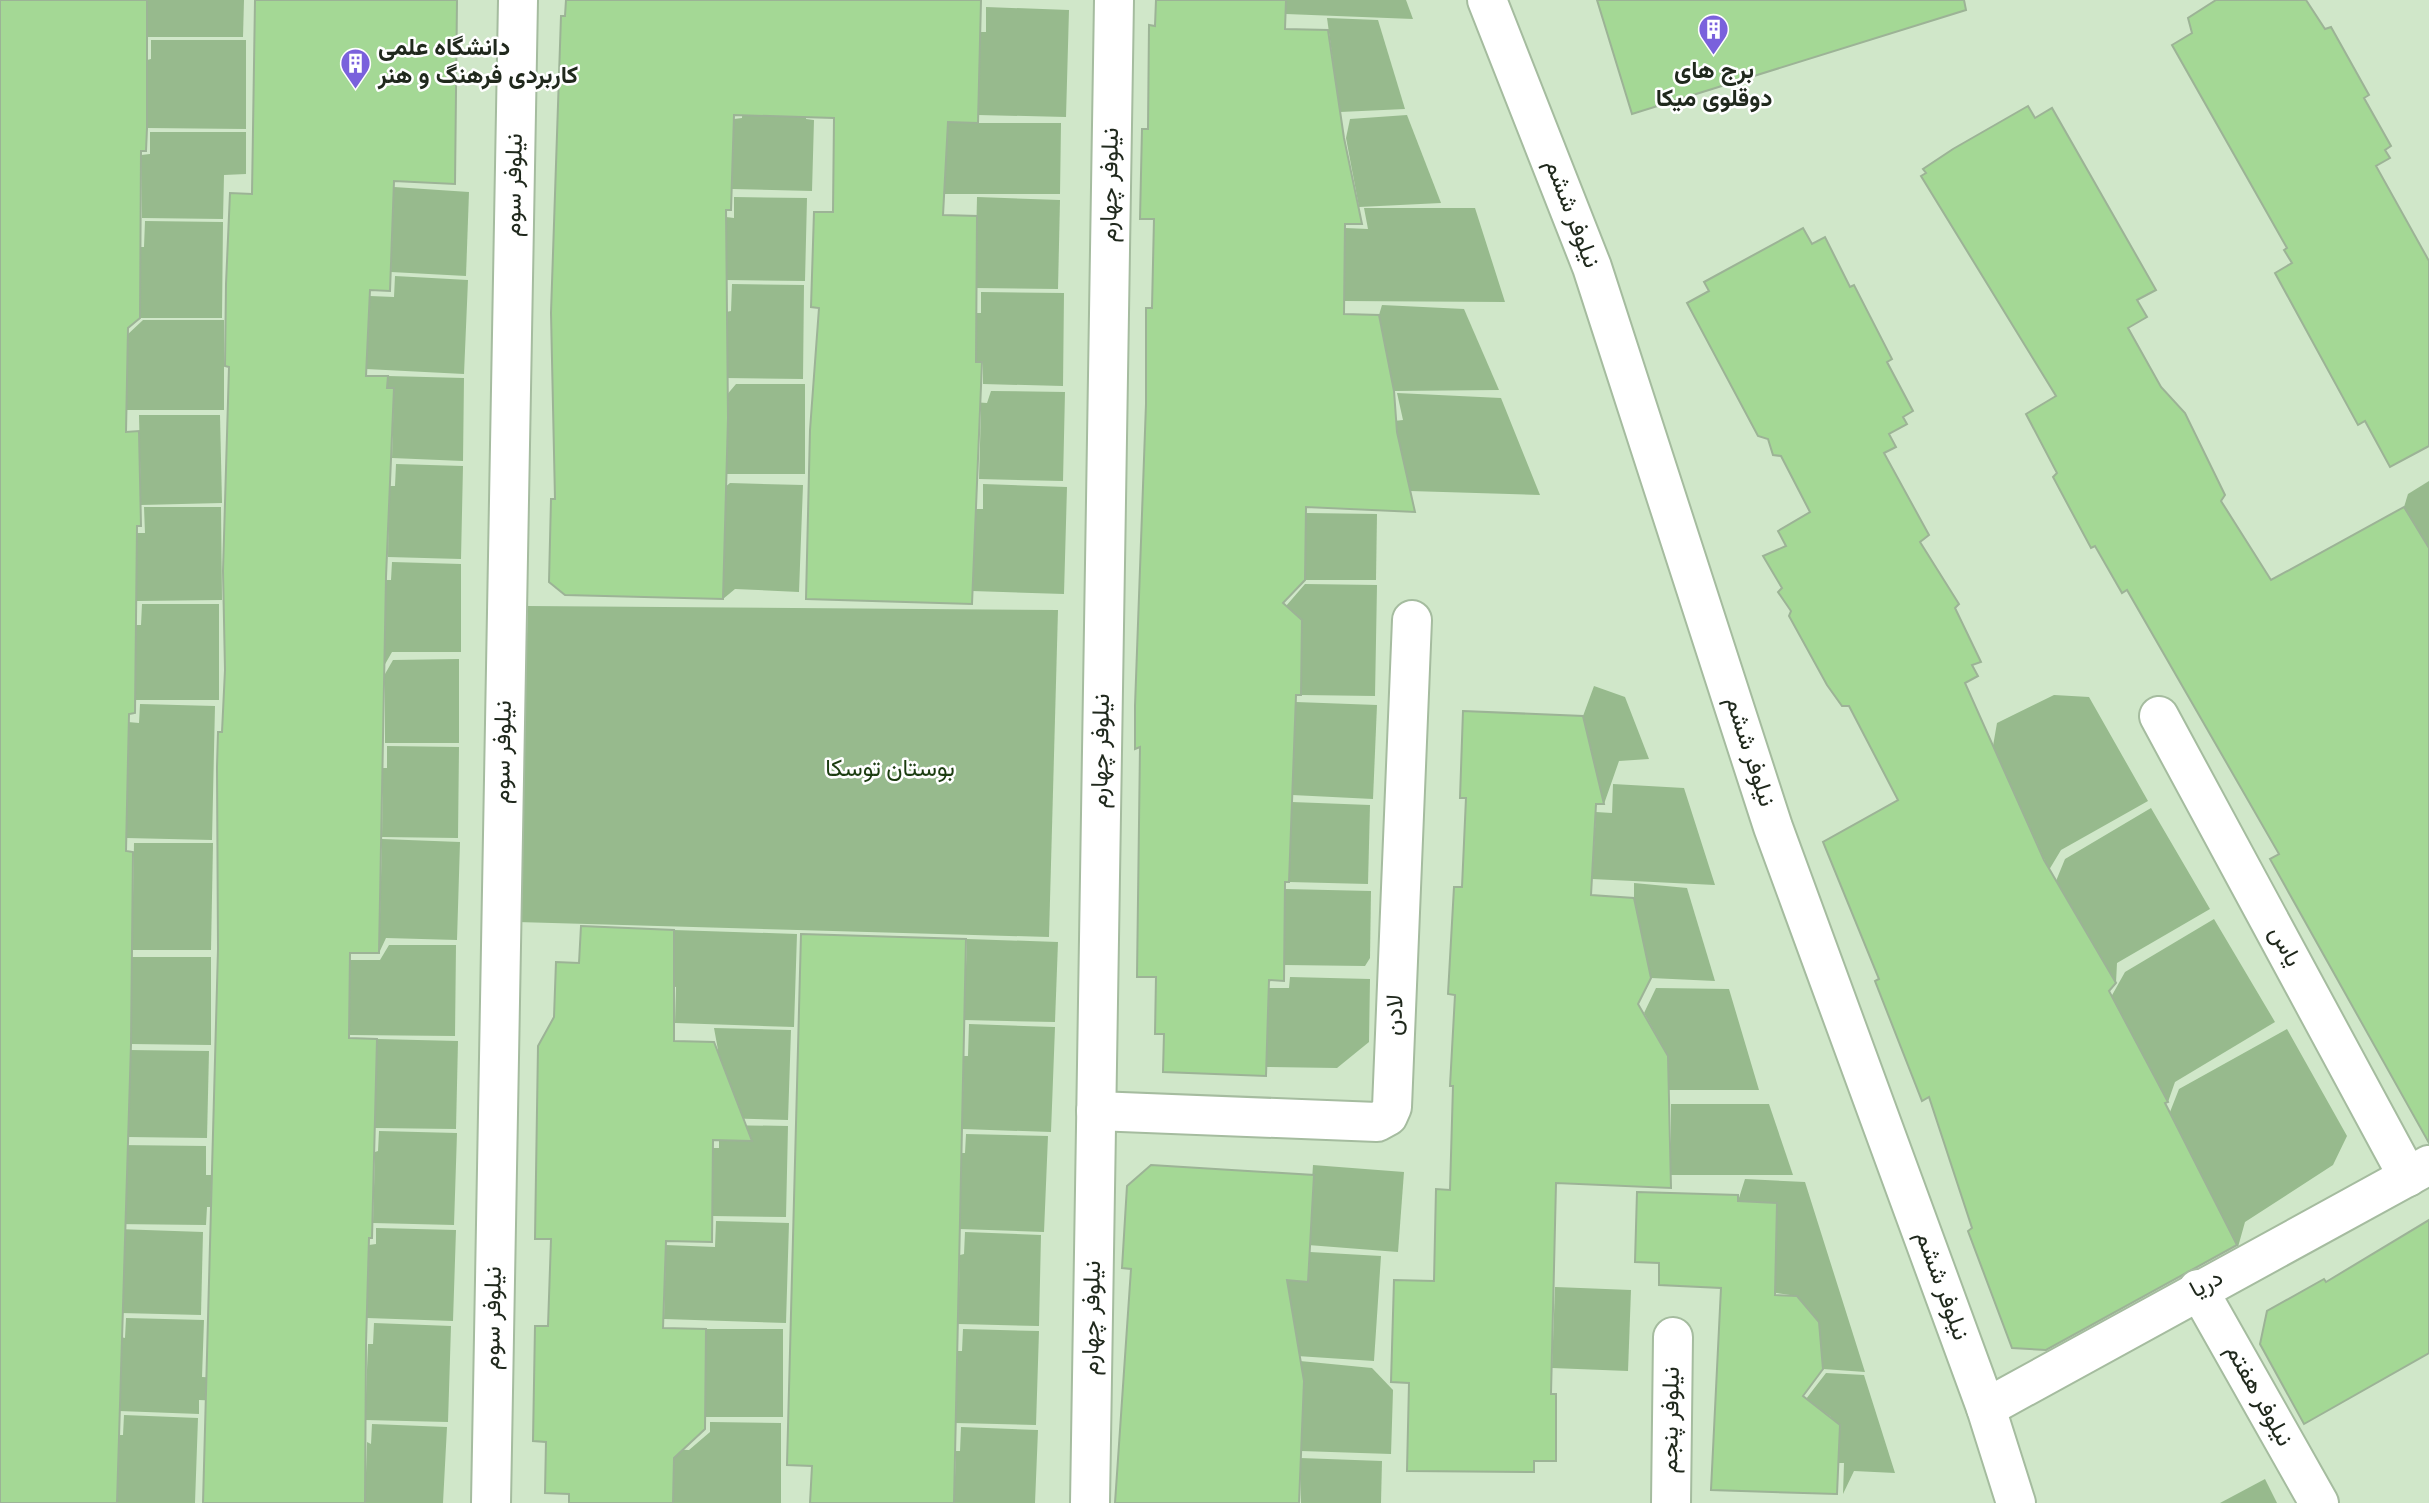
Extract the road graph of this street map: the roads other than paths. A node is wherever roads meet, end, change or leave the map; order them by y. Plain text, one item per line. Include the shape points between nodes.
1 (518, 0) edge
2 (1114, 0) edge
3 (1487, 0) edge
4 (1412, 620) dead end
5 (2159, 716) dead end
6 (1096, 1111) junction
7 (2419, 1171) edge
8 (2198, 1289) junction
9 (1673, 1337) dead end
10 (1986, 1408) junction
11 (491, 1503) edge
12 (1090, 1503) edge
13 (1671, 1503) edge
14 (2016, 1503) edge
15 (2319, 1503) edge

1 - 11 street, نیلوفر سوم
2 - 6 street, نیلوفر چهارم
3 - 10 street, نیلوفر ششم via 1592,267 1773,827
4 - 6 street, لادن via 1392,1107 1388,1116 1377,1122
5 - 7 street, یاس
6 - 12 street, نیلوفر چهارم
7 - 8 street, دریا
8 - 10 street, دریا
8 - 15 street, نیلوفر هفتم
9 - 13 street, نیلوفر پنجم
10 - 14 street, نیلوفر ششم

